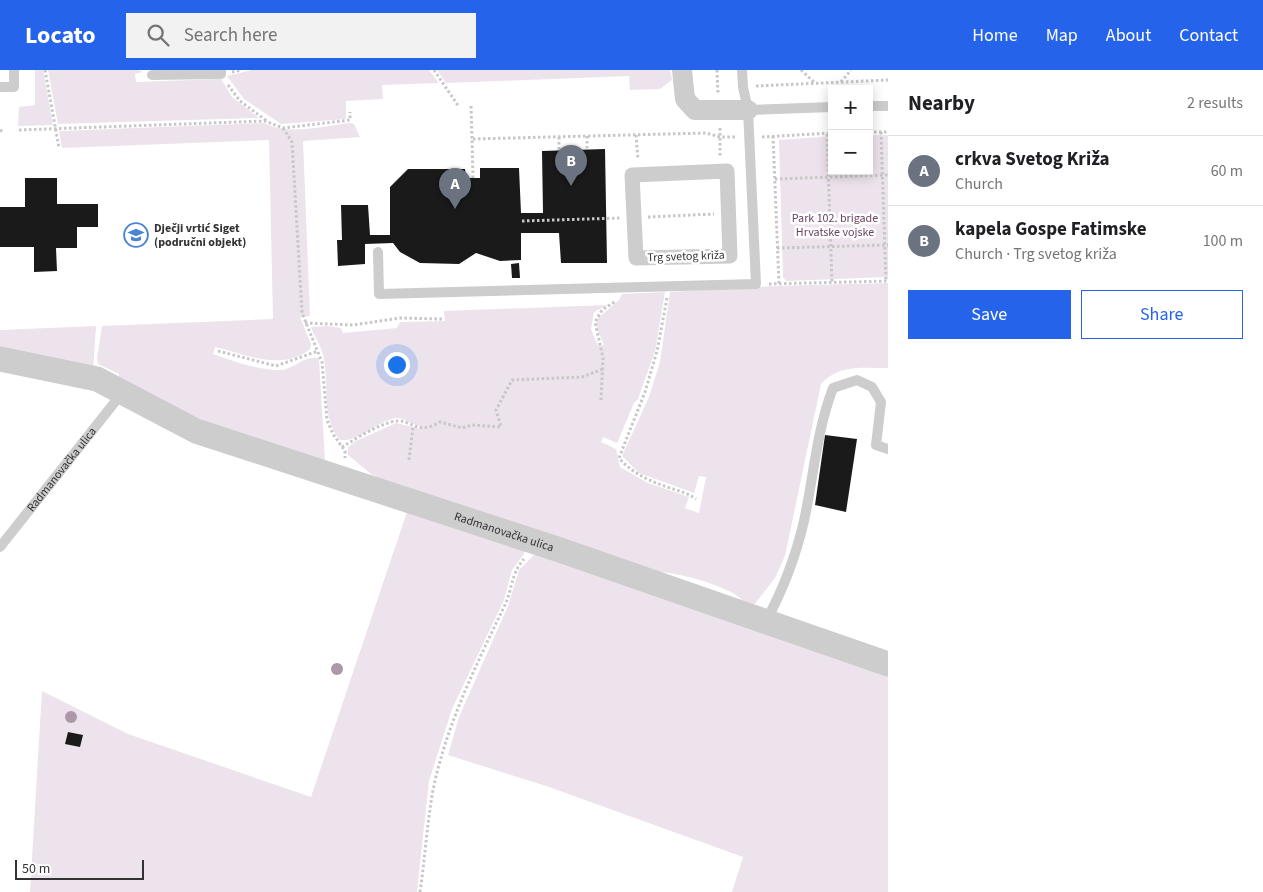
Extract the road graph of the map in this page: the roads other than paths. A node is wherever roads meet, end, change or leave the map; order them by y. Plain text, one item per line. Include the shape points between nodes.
1 (14, 70) edge
2 (682, 70) edge
3 (742, 70) edge
4 (221, 72) edge
5 (152, 74) dead end
6 (0, 87) edge
7 (873, 106) edge
8 (888, 106) edge
9 (828, 108) edge
10 (748, 110) junction
11 (634, 217) joint
12 (378, 252) dead end
13 (0, 359) edge
14 (123, 392) junction
15 (888, 449) edge
16 (0, 547) edge
17 (766, 622) junction
18 (888, 664) edge

1 - 6 lane via 14,87
2 - 10 street via 685,100 695,110
3 - 10 lane
4 - 5 lane
7 - 8 lane
9 - 10 lane
10 - 12 lane via 756,284 379,294
11 - 11 street, Trg svetog križa via 632,175 727,171 730,256 636,258
13 - 14 street, Radmanovačka ulica via 85,376
14 - 16 lane, Radmanovačka ulica
14 - 17 street, Radmanovačka ulica via 196,431 536,542
15 - 17 lane via 876,445 882,402 872,387 858,380 833,388 822,418 804,522 780,596
17 - 18 street, Radmanovačka ulica

